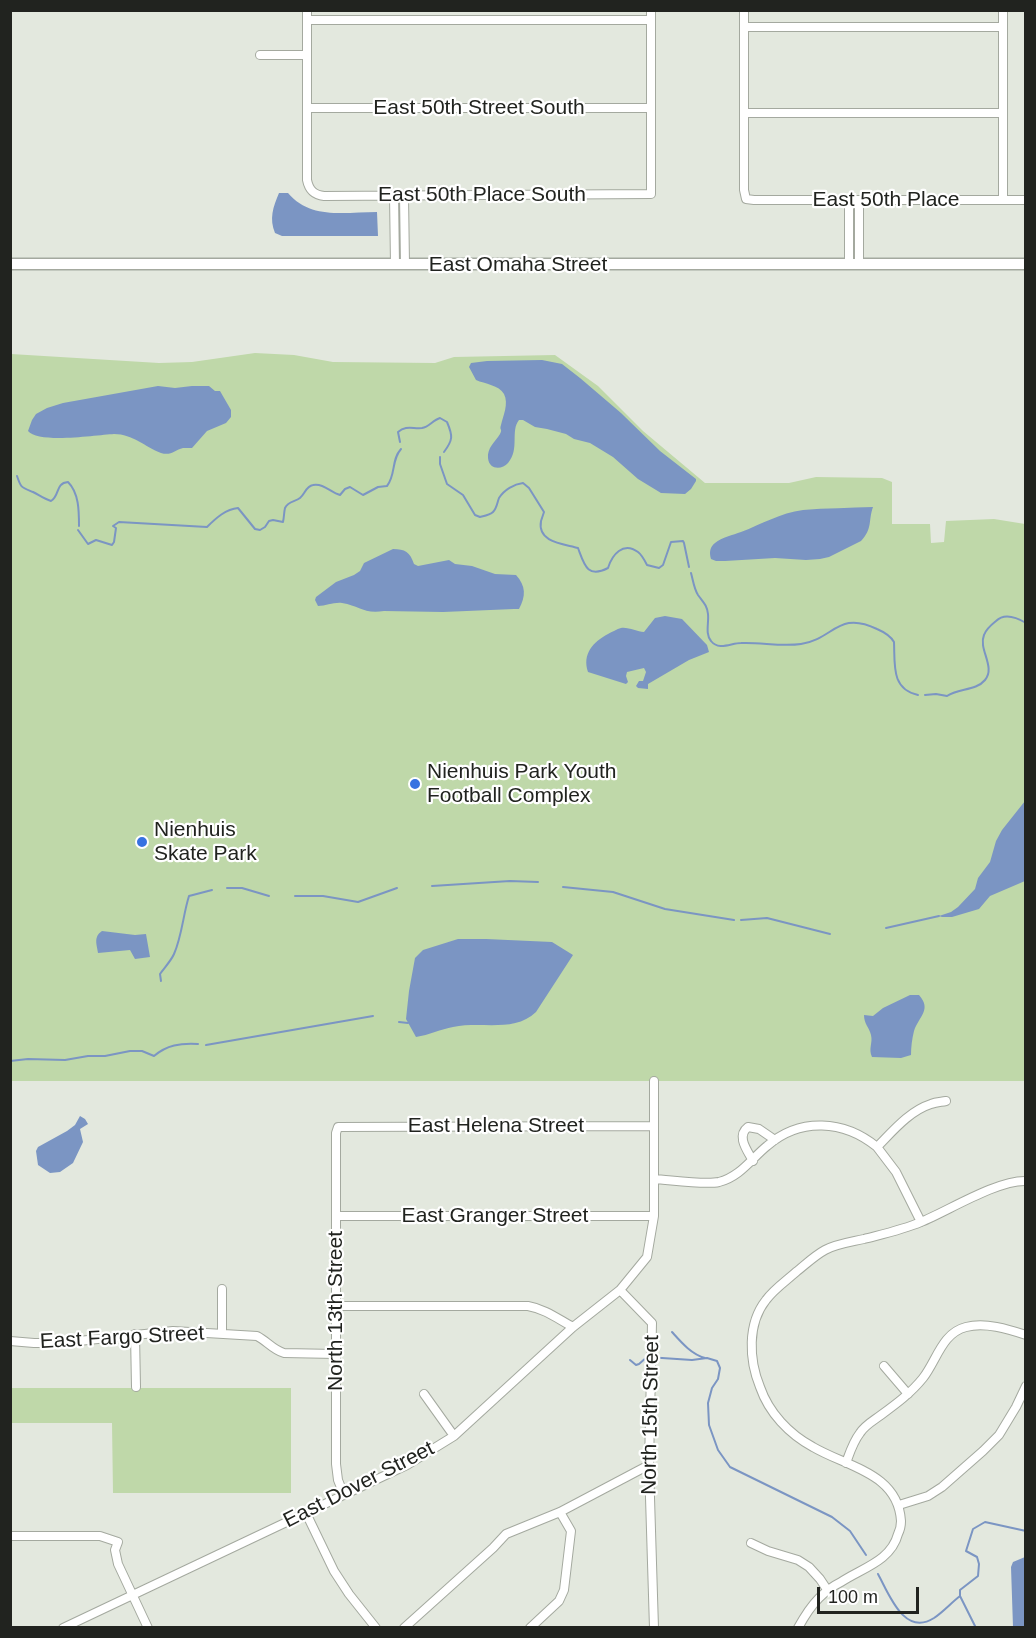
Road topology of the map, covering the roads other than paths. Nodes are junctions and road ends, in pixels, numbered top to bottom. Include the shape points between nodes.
1 (307, 10) edge
2 (651, 10) edge
3 (744, 10) edge
4 (1003, 10) edge
5 (307, 20) junction
6 (651, 20) junction
7 (744, 27) junction
8 (1003, 27) junction
9 (260, 55) dead end
10 (307, 55) junction
11 (307, 108) junction
12 (651, 108) junction
13 (744, 113) junction
14 (1003, 113) junction
15 (394, 195) junction
16 (404, 195) junction
17 (849, 200) junction
18 (859, 200) junction
19 (1003, 200) junction
20 (1026, 200) edge
21 (10, 264) edge
22 (1026, 264) edge
23 (400, 265) junction
24 (854, 265) junction
25 (654, 1081) dead end
26 (946, 1101) dead end
27 (338, 1126) joint
28 (654, 1126) junction
29 (775, 1140) junction
30 (877, 1147) junction
31 (753, 1161) junction
32 (654, 1179) junction
33 (1026, 1180) edge
34 (336, 1216) junction
35 (654, 1216) junction
36 (921, 1222) junction
37 (222, 1289) dead end
38 (620, 1290) junction
39 (336, 1306) junction
40 (573, 1328) junction
41 (222, 1333) junction
42 (135, 1334) junction
43 (1026, 1335) edge
44 (10, 1341) edge
45 (336, 1354) junction
46 (884, 1366) dead end
47 (1026, 1386) edge
48 (136, 1387) dead end
49 (424, 1394) dead end
50 (908, 1394) junction
51 (454, 1436) junction
52 (846, 1462) junction
53 (649, 1465) junction
54 (344, 1495) junction
55 (899, 1505) junction
56 (560, 1512) junction
57 (306, 1513) junction
58 (10, 1536) edge
59 (751, 1543) dead end
60 (828, 1591) junction
61 (132, 1594) junction
62 (63, 1628) edge
63 (148, 1628) edge
64 (376, 1628) edge
65 (404, 1628) edge
66 (530, 1628) edge
67 (654, 1628) edge
68 (798, 1628) edge

1 - 5 street
2 - 6 street
3 - 7 street
4 - 8 street
5 - 6 street
5 - 10 street
6 - 12 street
7 - 8 street
7 - 13 street
8 - 14 street
9 - 10 street
10 - 11 street
11 - 12 street, East 50th Street South
11 - 15 street, East 50th Place South via 309,188 324,196
12 - 16 street, East 50th Place South via 651,194
13 - 14 street
13 - 17 street, East 50th Place via 746,198
14 - 19 street
15 - 16 street, East 50th Place South
15 - 23 street
16 - 23 street
17 - 18 street, East 50th Place
17 - 24 street
18 - 19 street, East 50th Place
18 - 24 street
19 - 20 street, East 50th Place
21 - 23 street, East Omaha Street
22 - 24 street, East Omaha Street
23 - 24 street, East Omaha Street
25 - 28 street
26 - 30 street via 914,1113
27 - 28 street, East Helena Street
27 - 34 street, North 13th Street
28 - 32 street
29 - 30 street via 804,1126 825,1126 847,1129
29 - 31 street
29 - 31 street via 759,1130 745,1129 743,1140
30 - 36 street via 896,1172
31 - 32 street via 720,1182
32 - 35 street
33 - 36 street via 1004,1184
34 - 35 street, East Granger Street
34 - 39 street, North 13th Street
35 - 38 street via 647,1257
36 - 52 street via 826,1250 765,1300 757,1318 753,1356 759,1387 772,1412 789,1431 813,1448
37 - 41 street
38 - 40 street, East Dover Street
38 - 53 street, North 15th Street via 652,1323
39 - 40 street via 528,1306
39 - 45 street, North 13th Street
40 - 51 street, East Dover Street
41 - 42 street, East Fargo Street
41 - 45 street, East Fargo Street via 257,1336 284,1353
42 - 44 street, East Fargo Street via 60,1343
42 - 48 street
43 - 50 street via 997,1327 967,1327 952,1333
45 - 54 street, North 13th Street via 336,1471
46 - 50 street
47 - 55 street via 999,1435 984,1451 928,1496
49 - 51 street
50 - 52 street via 868,1424 852,1445
51 - 54 street, East Dover Street via 407,1466
52 - 55 street via 884,1483
53 - 56 street
53 - 67 street, North 15th Street
54 - 57 street, East Dover Street
55 - 60 street via 902,1524 896,1543 885,1556
56 - 65 street via 506,1534
56 - 66 street via 571,1531 564,1590 559,1601
57 - 61 street, East Dover Street
57 - 64 street via 334,1571
58 - 61 street via 100,1536 118,1542 118,1564
59 - 60 street via 798,1560 809,1567
60 - 68 street via 807,1611
61 - 62 street, East Dover Street
61 - 63 street

